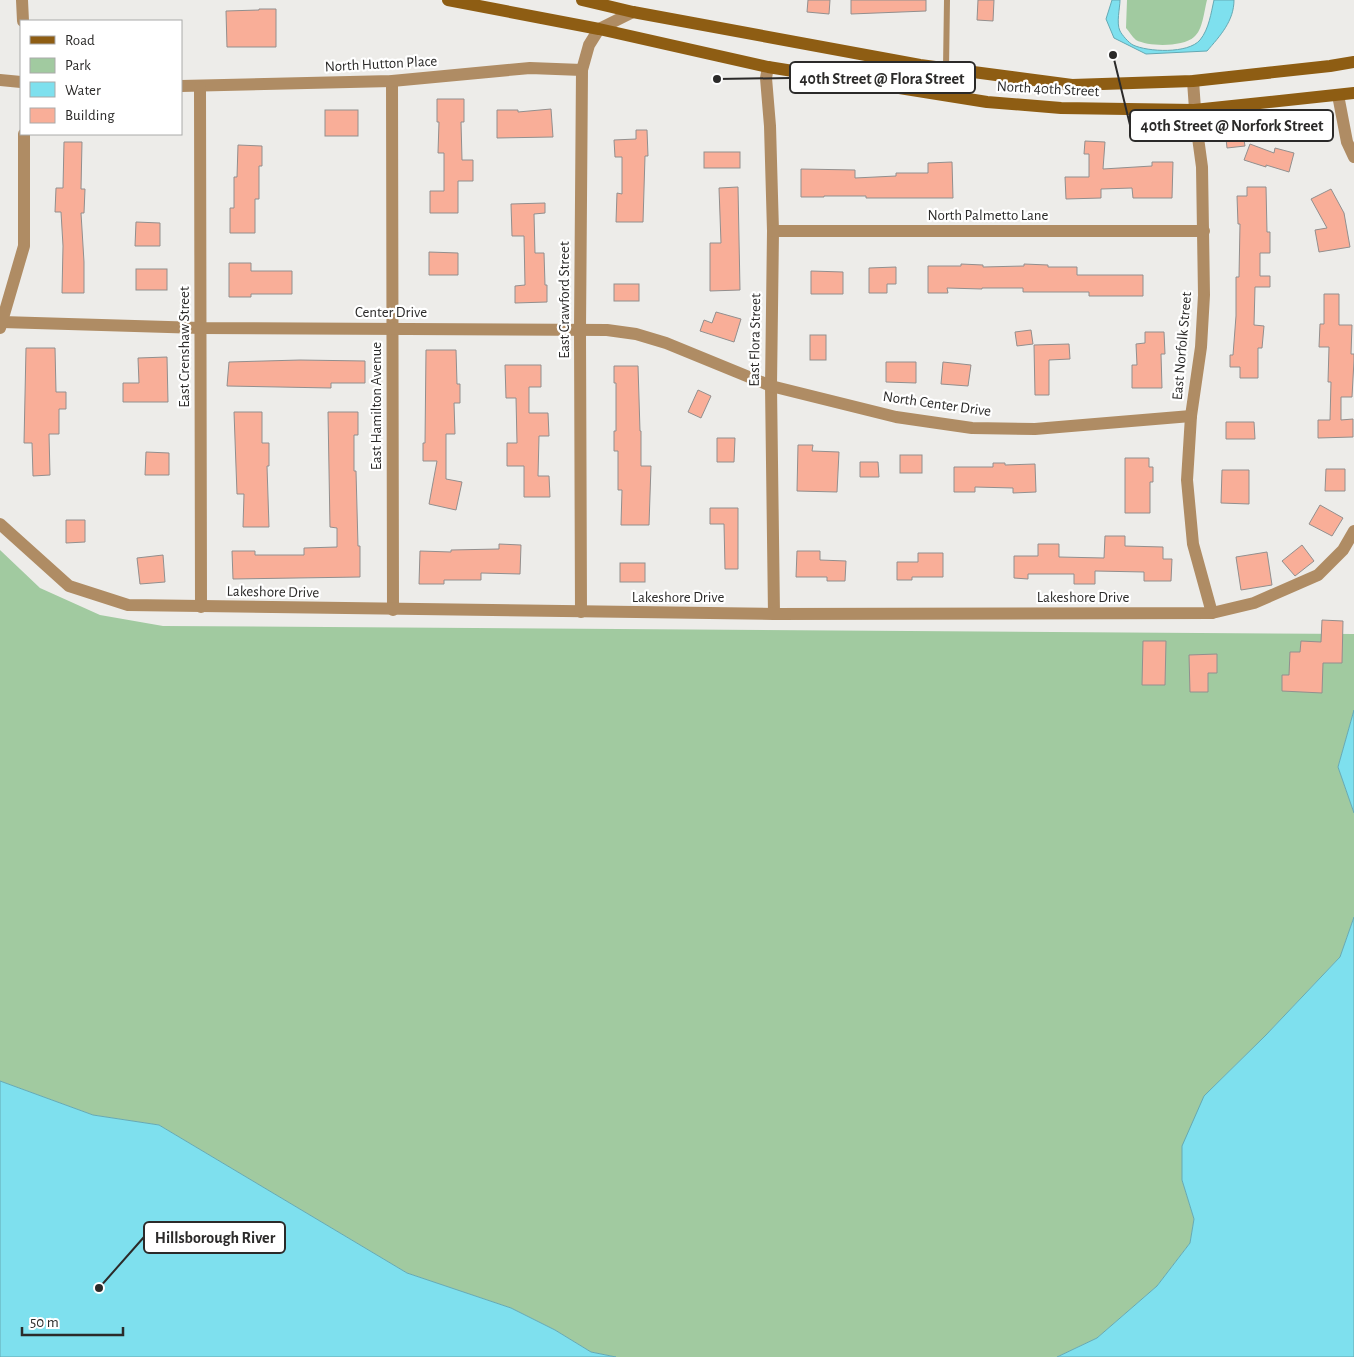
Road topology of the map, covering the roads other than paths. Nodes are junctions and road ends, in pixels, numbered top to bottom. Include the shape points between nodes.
1 (22, 0) edge
2 (448, 0) edge
3 (582, 0) edge
4 (947, 0) edge
5 (467, 2) edge
6 (633, 12) junction
7 (22, 20) edge
8 (599, 29) junction
9 (1354, 62) edge
10 (768, 67) junction
11 (946, 68) junction
12 (582, 70) junction
13 (0, 80) edge
14 (392, 81) junction
15 (1193, 81) junction
16 (20, 82) edge
17 (182, 86) edge
18 (200, 86) junction
19 (1354, 93) edge
20 (1338, 96) junction
21 (1194, 110) junction
22 (24, 135) edge
23 (1354, 157) edge
24 (1204, 231) junction
25 (774, 232) junction
26 (1, 325) edge
27 (201, 328) junction
28 (392, 329) junction
29 (580, 330) junction
30 (771, 386) junction
31 (1191, 416) junction
32 (0, 524) edge
33 (1354, 530) edge
34 (201, 607) junction
35 (393, 610) junction
36 (581, 612) junction
37 (1212, 613) junction
38 (774, 614) junction

1 - 7 street
2 - 5 main road, North 40th Street
3 - 6 main road, North 40th Street
4 - 11 lane
5 - 8 main road, North 40th Street
6 - 8 street
6 - 11 main road, North 40th Street
8 - 10 main road, North 40th Street
8 - 12 street, East Crawford Street via 589,45
9 - 15 main road, North 40th Street
10 - 21 main road, North 40th Street via 987,102 1061,108
10 - 25 street, East Flora Street
11 - 15 main road, North 40th Street via 1072,85
12 - 14 street, North Hutton Place via 530,68
12 - 29 street, East Crawford Street
13 - 16 street
14 - 18 street, North Hutton Place
14 - 28 street, East Hamilton Avenue
15 - 21 street, East Norfolk Street
17 - 18 street, North Hutton Place
18 - 27 street, East Crenshaw Street
19 - 20 main road, North 40th Street
20 - 21 main road, North 40th Street
20 - 23 street via 1347,142
21 - 24 street, East Norfolk Street via 1202,167
22 - 26 street via 24,246
24 - 25 street, North Palmetto Lane
24 - 31 street, East Norfolk Street via 1201,347
25 - 30 street, East Flora Street
26 - 27 street, Center Drive
27 - 28 street, Center Drive
27 - 34 street, East Crenshaw Street
28 - 29 street, Center Drive
28 - 35 street, East Hamilton Avenue
29 - 30 street, Center Drive via 636,334
29 - 36 street, East Crawford Street
30 - 31 street, North Center Drive via 896,417 972,428 1035,429
30 - 38 street, East Flora Street
31 - 37 street, East Norfolk Street via 1187,480 1194,544
32 - 34 street, Lakeshore Drive via 69,586 128,605
33 - 37 street, Lakeshore Drive via 1343,550 1318,575 1254,603
34 - 35 street, Lakeshore Drive
35 - 36 street, Lakeshore Drive
36 - 38 street, Lakeshore Drive
37 - 38 street, Lakeshore Drive

